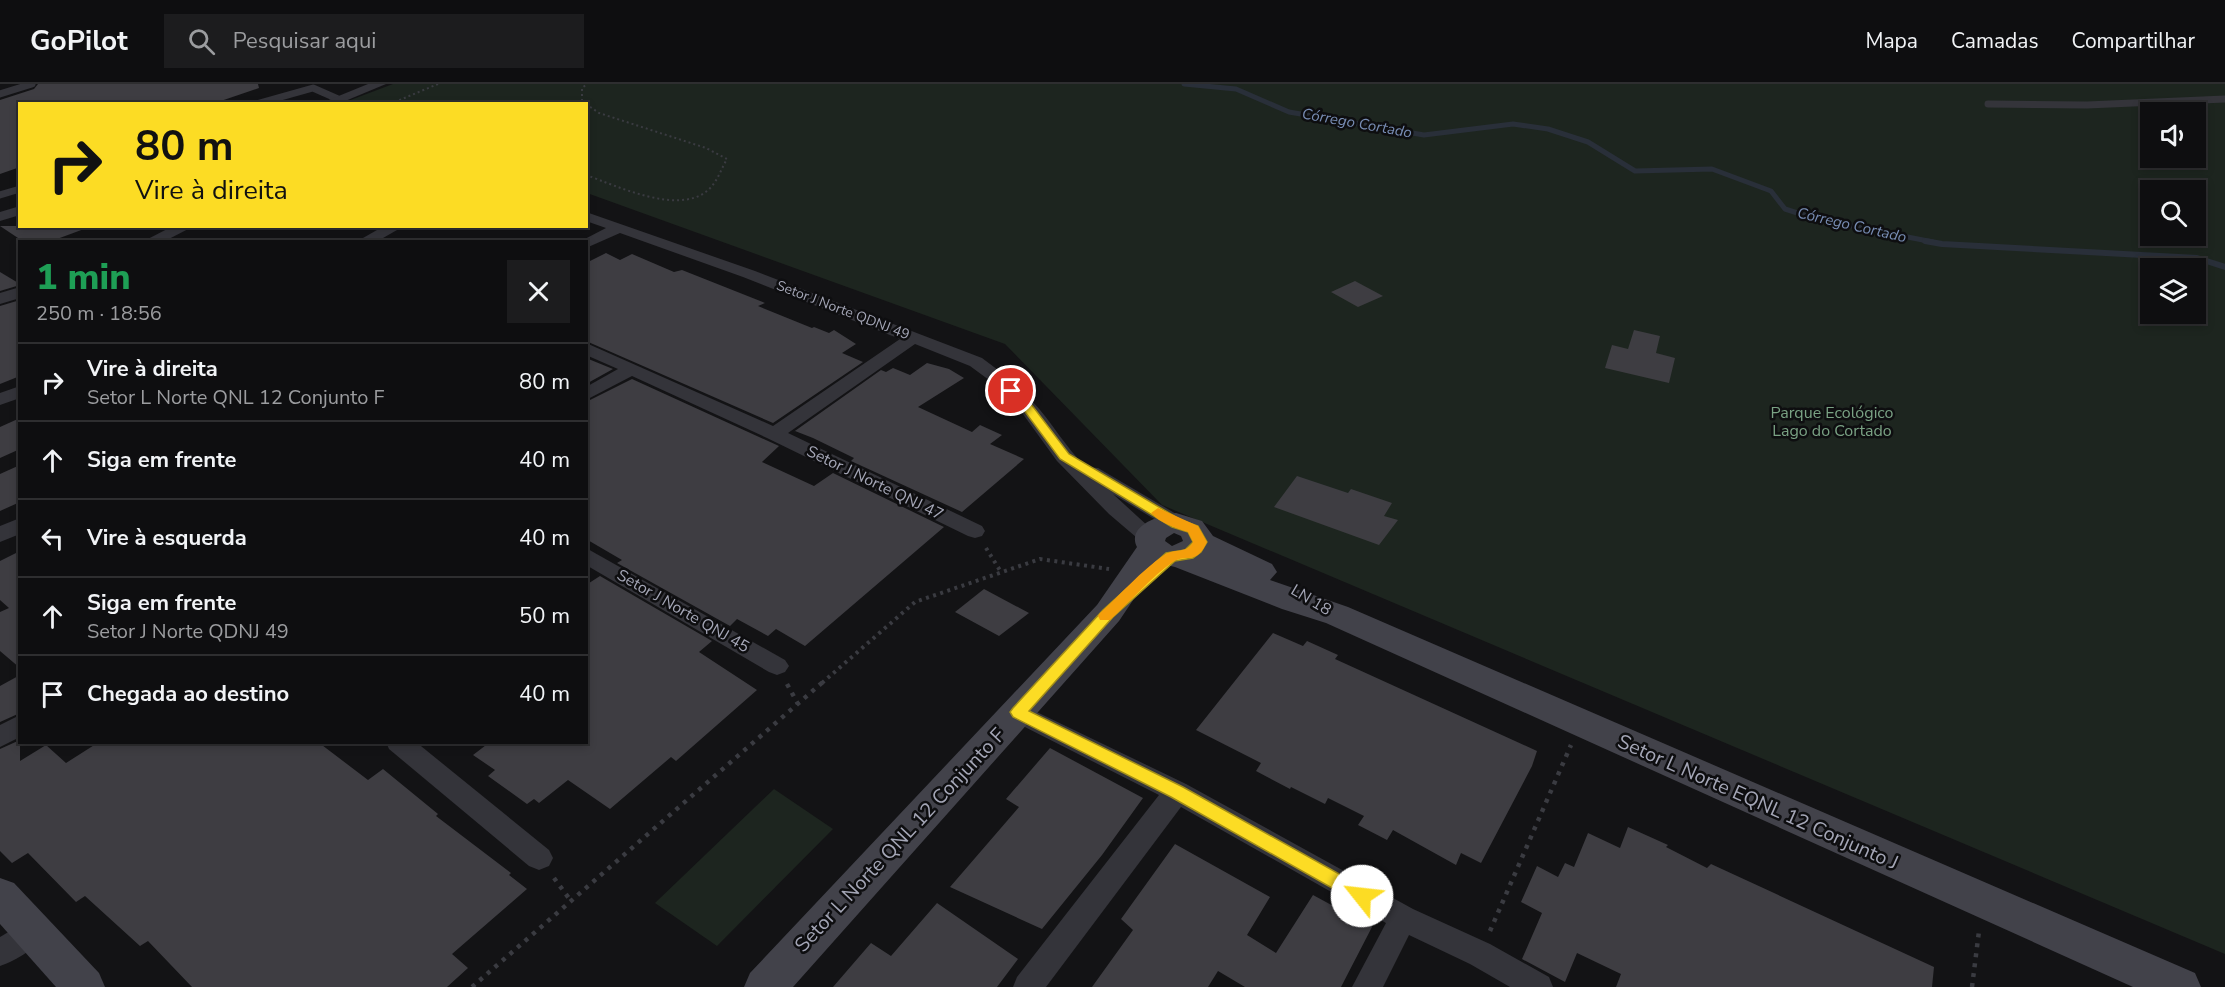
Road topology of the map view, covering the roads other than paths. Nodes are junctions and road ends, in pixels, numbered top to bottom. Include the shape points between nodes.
1 (32, 84) edge
2 (326, 84) edge
3 (380, 84) edge
4 (313, 88) junction
5 (0, 94) edge
6 (338, 99) junction
7 (2225, 99) edge
8 (263, 102) edge
9 (274, 102) edge
10 (330, 102) edge
11 (1988, 104) dead end
12 (18, 182) edge
13 (0, 188) edge
14 (18, 190) edge
15 (0, 195) edge
16 (18, 211) edge
17 (0, 217) edge
18 (588, 217) edge
19 (182, 228) edge
20 (393, 228) edge
21 (619, 228) junction
22 (154, 240) edge
23 (367, 240) edge
24 (588, 243) edge
25 (18, 293) edge
26 (0, 299) edge
27 (914, 337) junction
28 (588, 349) edge
29 (632, 369) junction
30 (588, 394) edge
31 (774, 434) junction
32 (1064, 456) junction
33 (18, 526) edge
34 (975, 531) road end
35 (0, 535) edge
36 (1171, 544) junction
37 (588, 558) edge
38 (1108, 613) junction
39 (1337, 615) joint
40 (777, 666) dead end
41 (1018, 712) junction
42 (18, 726) edge
43 (0, 737) edge
44 (400, 744) edge
45 (1177, 792) junction
46 (539, 858) dead end
47 (0, 896) edge
48 (1403, 918) junction
49 (16, 942) edge
50 (84, 987) edge
51 (765, 987) edge
52 (1028, 987) edge
53 (1367, 987) edge
54 (1538, 987) edge
55 (2180, 987) edge

1 - 5 lane
2 - 4 lane
3 - 6 street
4 - 6 lane
4 - 8 lane
4 - 9 lane
6 - 10 street
7 - 11 lane via 2087,105
12 - 13 lane
14 - 15 lane
16 - 17 street
18 - 21 street, Setor J Norte QDNJ 49
19 - 22 street
20 - 23 street
21 - 24 street
21 - 27 street, Setor J Norte QDNJ 49
25 - 26 street
27 - 31 street
27 - 32 street, Setor J Norte QDNJ 49 via 976,362 995,376 1027,406
28 - 29 street, Setor J Norte QNJ 47
29 - 30 street
29 - 31 street, Setor J Norte QNJ 47
31 - 34 street, Setor J Norte QNJ 47
32 - 36 street
32 - 36 street via 1116,509
33 - 35 street
36 - 38 street
36 - 38 street via 1136,572
36 - 39 street, LN 18 via 1293,601
37 - 40 street, Setor J Norte QNJ 45
38 - 41 street, Setor L Norte QNL 12 Conjunto F
39 - 55 street, Setor L Norte EQNL 12 Conjunto J
41 - 45 street
41 - 51 street, Setor L Norte QNL 12 Conjunto F
42 - 43 street
44 - 46 street
45 - 48 street
45 - 52 street
47 - 49 street
48 - 53 street
48 - 54 street
49 - 50 street

